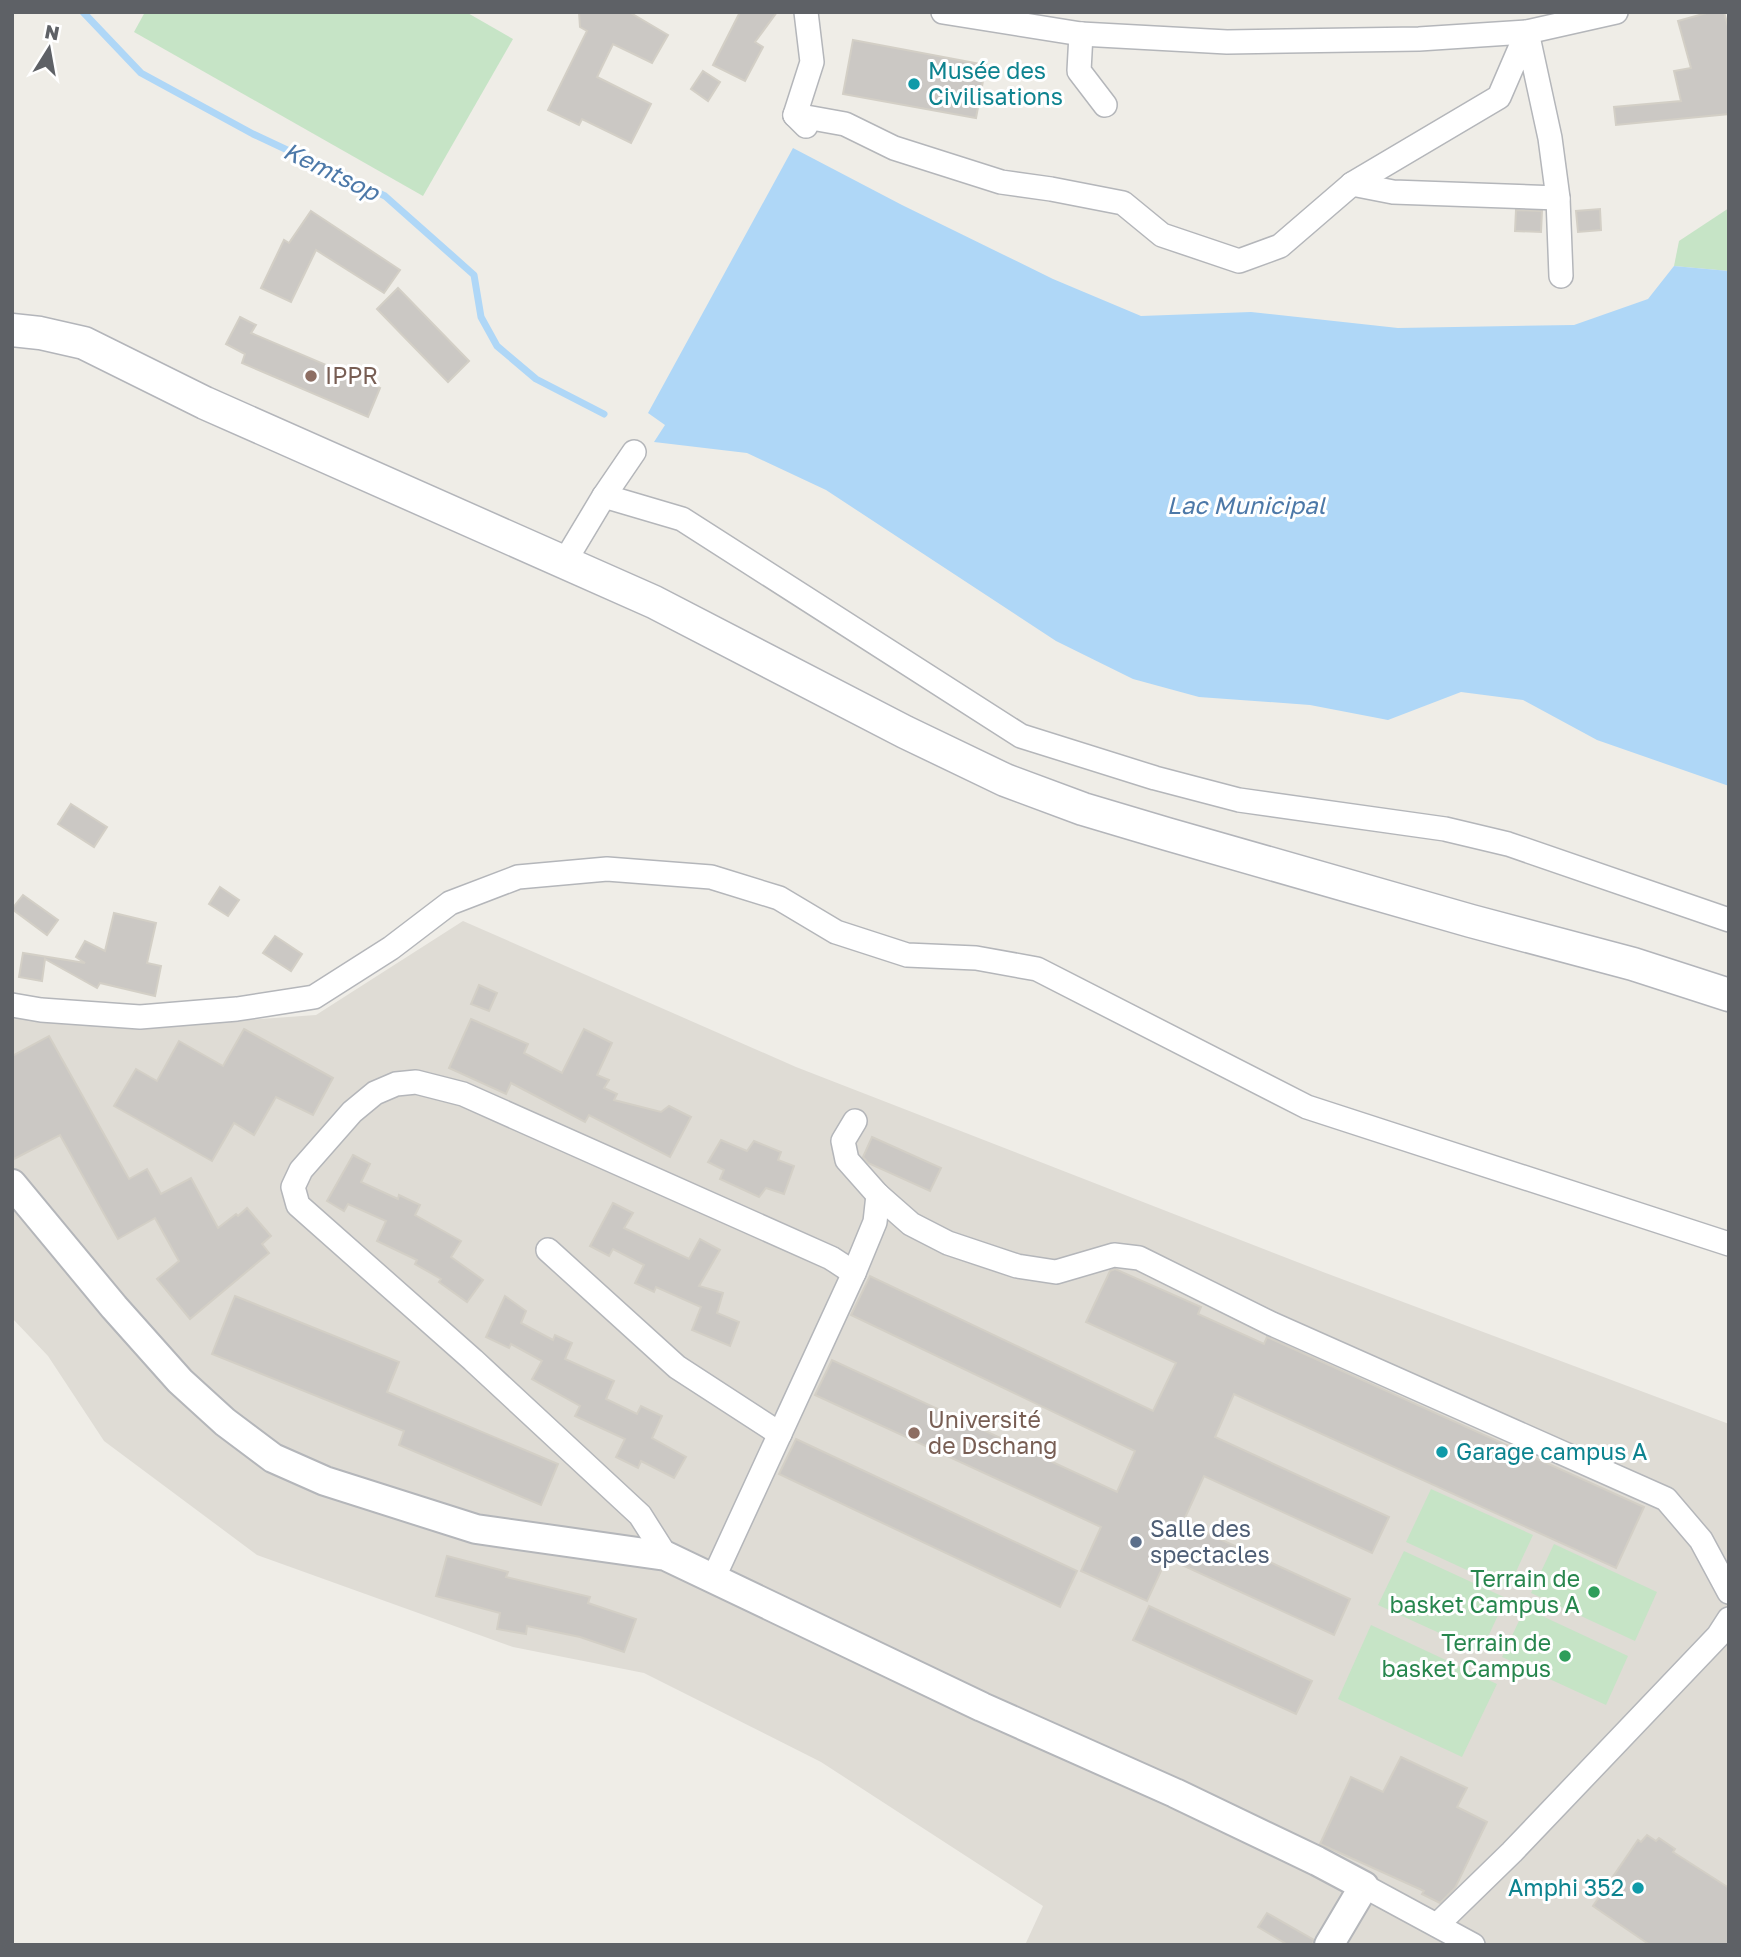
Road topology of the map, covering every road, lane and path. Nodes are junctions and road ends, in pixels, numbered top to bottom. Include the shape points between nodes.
1 (806, 12) edge
2 (943, 12) edge
3 (1616, 12) edge
4 (1527, 32) junction
5 (1081, 34) junction
6 (1105, 105) dead end
7 (1352, 184) junction
8 (1558, 198) junction
9 (1561, 276) dead end
10 (12, 330) edge
11 (634, 453) dead end
12 (604, 496) junction
13 (565, 561) junction
14 (1729, 920) edge
15 (1729, 995) edge
16 (12, 1005) edge
17 (855, 1121) dead end
18 (12, 1184) edge
19 (878, 1195) junction
20 (1729, 1244) edge
21 (548, 1250) dead end
22 (854, 1273) junction
23 (780, 1434) junction
24 (666, 1556) junction
25 (713, 1579) junction
26 (1729, 1592) edge
27 (1729, 1619) edge
28 (1364, 1886) junction
29 (1437, 1925) junction
30 (1329, 1945) edge
31 (1473, 1945) edge

1 - 7 street via 813,62 803,123 845,124 894,148 1001,182 1124,203 1162,235 1239,261 1280,246
2 - 5 street
3 - 4 street
4 - 5 street via 1227,42
4 - 7 street via 1499,97
4 - 8 street
5 - 6 street via 1079,71
7 - 8 street via 1393,192
8 - 9 street
10 - 13 main road via 83,343
11 - 12 street
12 - 13 street
12 - 14 street via 682,519 1021,736 1239,800 1445,829 1507,844
13 - 15 main road via 1018,785 1167,834
16 - 20 street via 140,1017 314,997 450,903 518,877 607,869 711,877 779,898 836,932 907,955 976,958 1037,969 1307,1107
17 - 19 street via 843,1140 847,1160
18 - 24 street via 180,1381 273,1458 325,1481 476,1530
19 - 22 street via 875,1222
19 - 26 street via 911,1224 948,1243 1017,1266 1056,1272 1114,1255 1139,1258 1272,1324 1665,1499 1701,1540
21 - 23 street via 677,1367
22 - 23 street
22 - 24 street via 831,1258 463,1094 416,1082 375,1093 301,1170 293,1187 298,1205 640,1515
23 - 25 street
24 - 25 street
25 - 28 street via 1175,1793
27 - 29 street via 1709,1646
28 - 29 street
28 - 30 street
29 - 31 street

